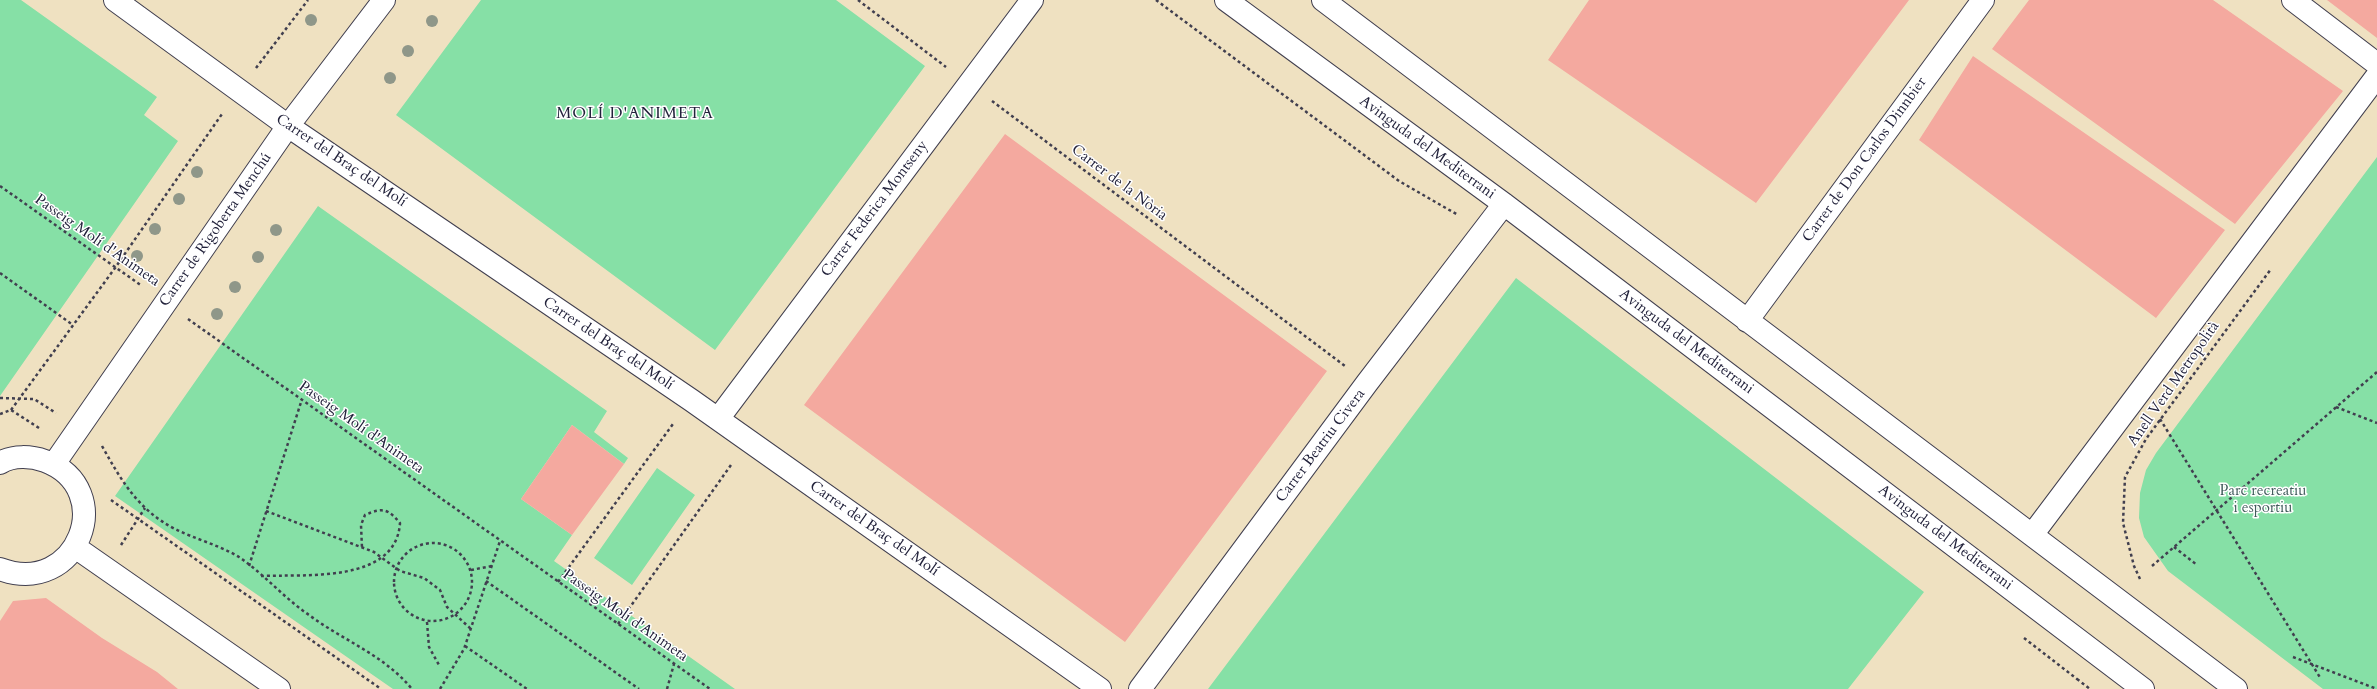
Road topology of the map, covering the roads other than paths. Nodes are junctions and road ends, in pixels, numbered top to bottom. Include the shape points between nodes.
1 (116, 0) edge
2 (384, 0) edge
3 (1032, 0) edge
4 (1226, 0) edge
5 (1323, 0) edge
6 (1983, 0) edge
7 (2293, 0) edge
8 (2377, 64) edge
9 (2377, 76) edge
10 (288, 126) junction
11 (1504, 204) junction
12 (1747, 321) junction
13 (718, 419) junction
14 (0, 462) edge
15 (54, 464) junction
16 (2032, 535) junction
17 (75, 547) junction
18 (0, 570) edge
19 (279, 689) edge
20 (1100, 689) edge
21 (1140, 689) edge
22 (2143, 689) edge
23 (2236, 689) edge

1 - 10 street, Carrer del Braç del Molí
2 - 10 street, Carrer de Rigoberta Menchú
3 - 13 street, Carrer Federica Montseny
4 - 11 street, Avinguda del Mediterrani
5 - 12 street
6 - 12 street, Carrer de Don Carlos Dinnbier
7 - 8 street
9 - 16 street
10 - 13 street, Carrer del Braç del Molí
10 - 15 street, Carrer de Rigoberta Menchú
11 - 21 street, Carrer Beatriu Civera via 1367,383
11 - 22 street, Avinguda del Mediterrani
12 - 16 street
13 - 20 street, Carrer del Braç del Molí
14 - 15 street via 22,457 38,458
15 - 17 street via 76,487 82,501 82,533
16 - 23 street
17 - 18 street via 63,561 48,571 30,575
17 - 19 street

